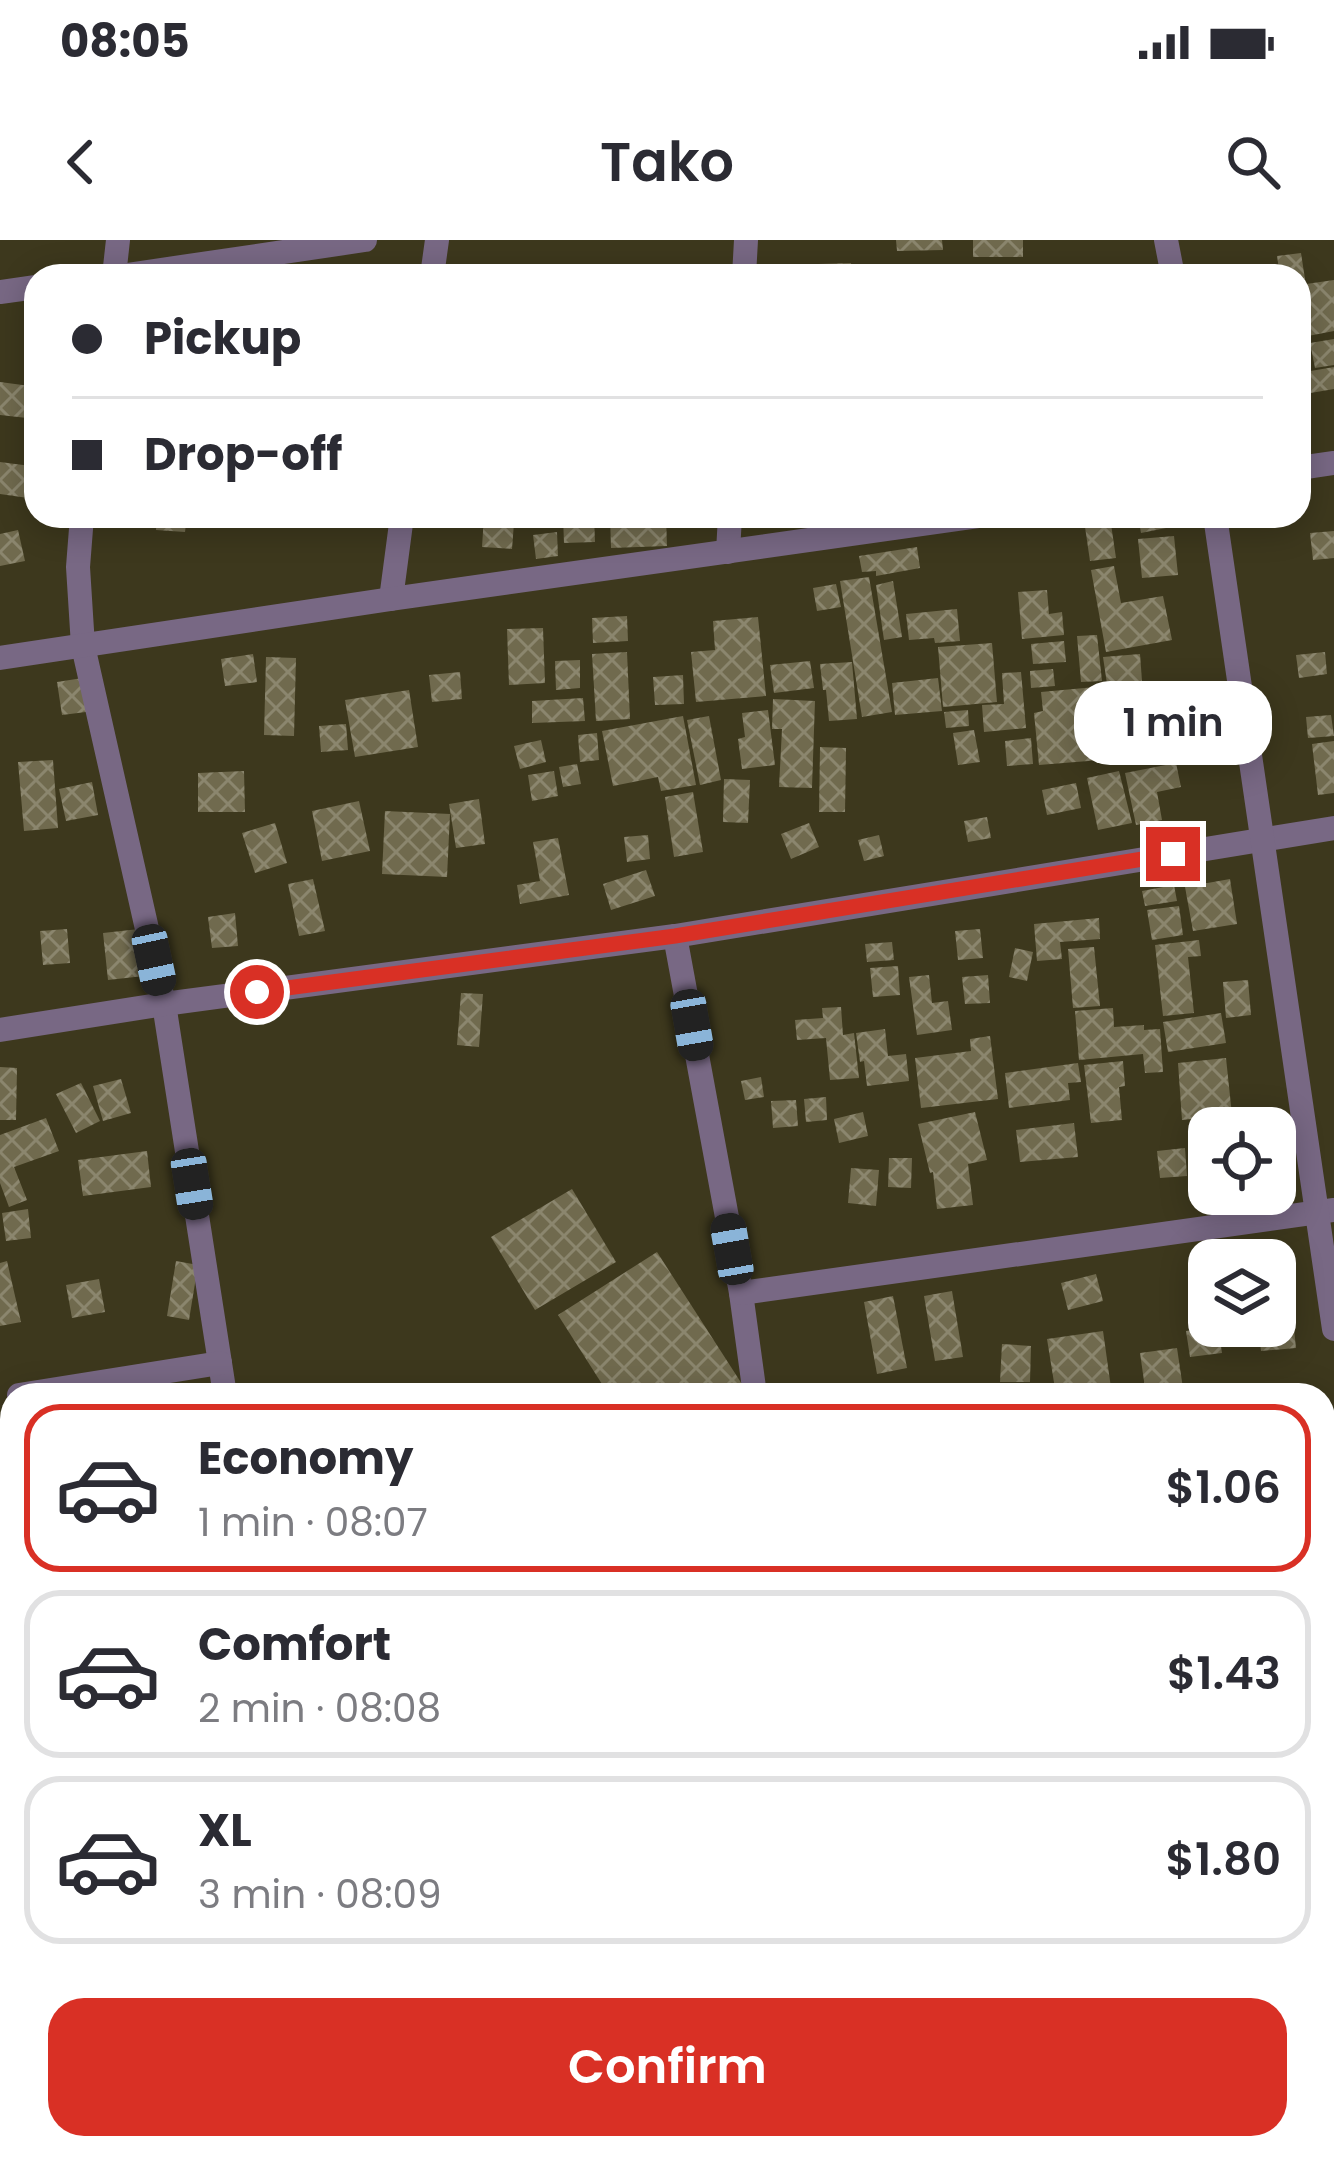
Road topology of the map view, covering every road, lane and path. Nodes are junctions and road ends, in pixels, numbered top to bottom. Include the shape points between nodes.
1 (365, 240) edge
2 (200, 264) edge
3 (81, 528) edge
4 (400, 528) edge
5 (729, 528) edge
6 (895, 528) edge
7 (1217, 528) edge
8 (728, 552) junction
9 (391, 599) junction
10 (83, 646) junction
11 (0, 658) edge
12 (1334, 827) edge
13 (1264, 838) junction
14 (675, 936) junction
15 (164, 1004) junction
16 (0, 1030) edge
17 (1325, 1211) edge
18 (740, 1293) junction
19 (1334, 1329) edge
20 (220, 1363) junction
21 (96, 1383) edge
22 (223, 1383) edge
23 (753, 1383) edge

1 - 2 street
3 - 10 street
4 - 9 street
5 - 8 street
6 - 8 street
7 - 13 street
8 - 9 street
9 - 10 street
10 - 11 street
10 - 15 street
12 - 13 street
13 - 14 street
13 - 17 street
14 - 15 street
14 - 18 street
15 - 16 street
15 - 20 street
17 - 18 street
17 - 19 street
18 - 23 street
20 - 21 street
20 - 22 street

